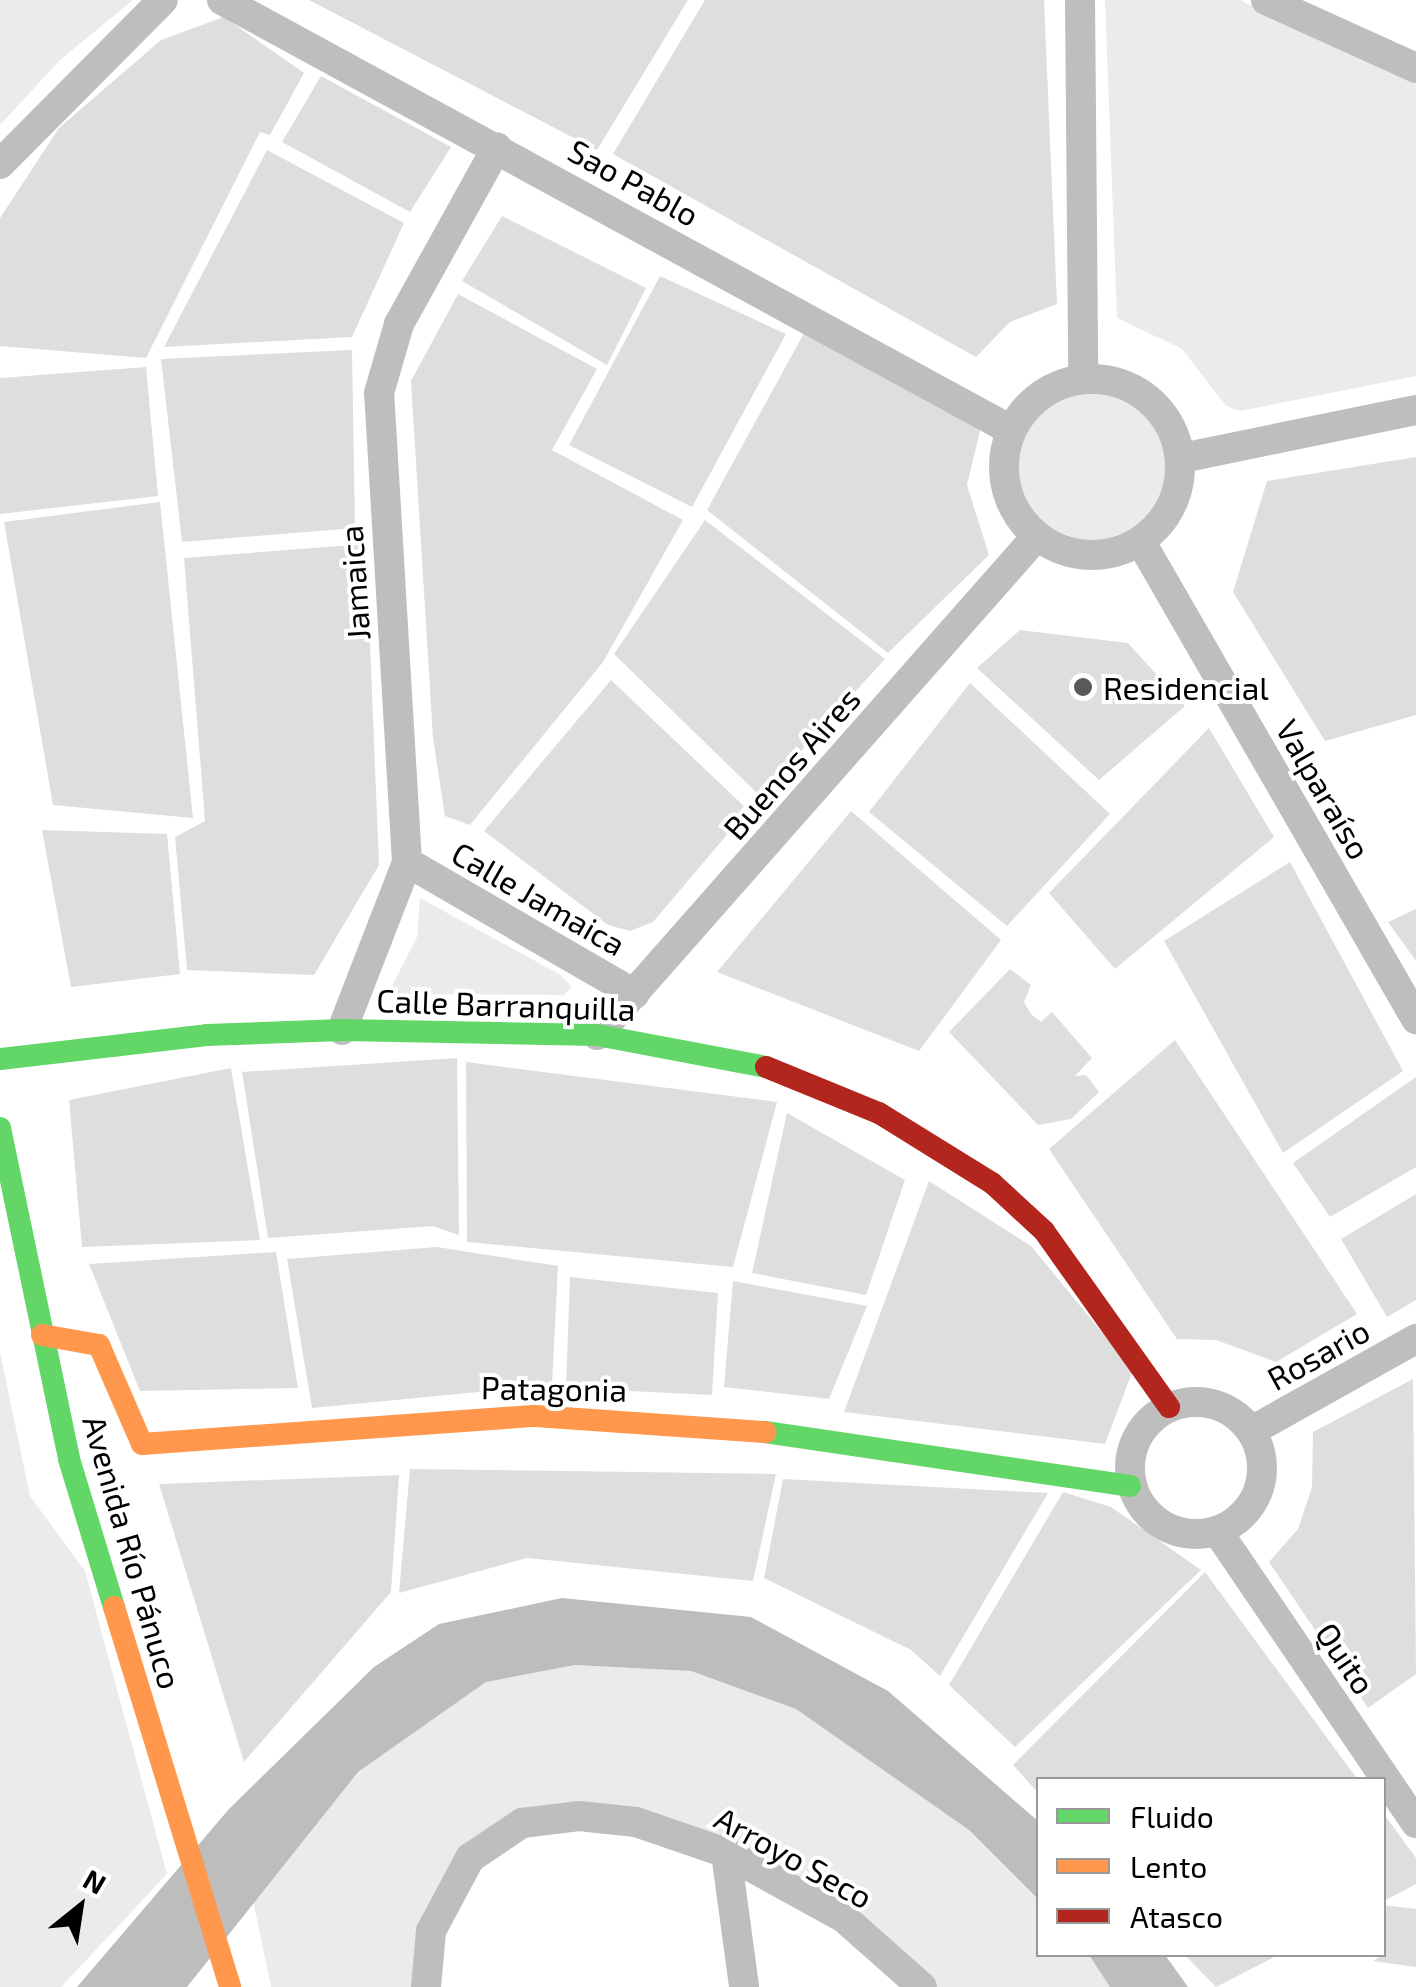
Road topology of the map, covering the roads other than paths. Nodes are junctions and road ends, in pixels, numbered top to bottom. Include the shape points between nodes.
1 (163, 0) edge
2 (222, 0) edge
3 (1080, 0) edge
4 (1266, 0) edge
5 (1416, 68) edge
6 (497, 147) junction
7 (0, 164) edge
8 (1083, 377) junction
9 (1416, 410) edge
10 (1011, 430) junction
11 (1182, 458) junction
12 (1037, 536) junction
13 (1141, 542) junction
14 (407, 862) junction
15 (635, 994) junction
16 (1416, 1019) edge
17 (342, 1030) junction
18 (597, 1034) junction
19 (0, 1060) edge
20 (0, 1128) edge
21 (42, 1335) junction
22 (1416, 1339) edge
23 (1169, 1407) junction
24 (1253, 1430) junction
25 (1130, 1486) junction
26 (1218, 1532) junction
27 (1385, 1777) edge
28 (1386, 1779) edge
29 (1416, 1823) edge
30 (726, 1853) junction
31 (229, 1985) edge
32 (426, 1987) edge
33 (744, 1987) edge
34 (922, 1987) edge

1 - 7 street
2 - 6 street, Sao Pablo
3 - 8 street
4 - 5 street
6 - 10 street, Sao Pablo
6 - 14 street, Jamaica via 399,324 379,393
8 - 10 street via 1053,386
8 - 11 street via 1146,400 1172,425
9 - 11 street
10 - 12 street via 1003,468 1012,506
11 - 13 street via 1165,520
12 - 13 street via 1070,553 1106,555
12 - 15 street, Buenos Aires
13 - 16 street, Valparaíso
14 - 15 street, Calle Jamaica
14 - 17 street, Jamaica
15 - 18 street, Buenos Aires
17 - 18 street, Calle Barranquilla
17 - 19 street, Calle Barranquilla via 207,1036
18 - 23 street, Calle Barranquilla via 778,1068 879,1113 992,1184 1044,1231
20 - 21 street, Avenida Río Pánuco
21 - 25 street, Patagonia via 100,1346 142,1444 536,1416 738,1428
21 - 31 street, Avenida Río Pánuco via 69,1459
22 - 24 street, Rosario
23 - 24 street via 1200,1402
23 - 25 street via 1144,1426 1129,1454
24 - 26 street via 1258,1490 1239,1520
25 - 26 street via 1149,1517 1181,1534
26 - 27 street, Quito
28 - 29 street, Quito
30 - 32 street, Arroyo Seco via 636,1822 522,1823 470,1858 431,1930
30 - 33 street
30 - 34 street, Arroyo Seco via 844,1918

